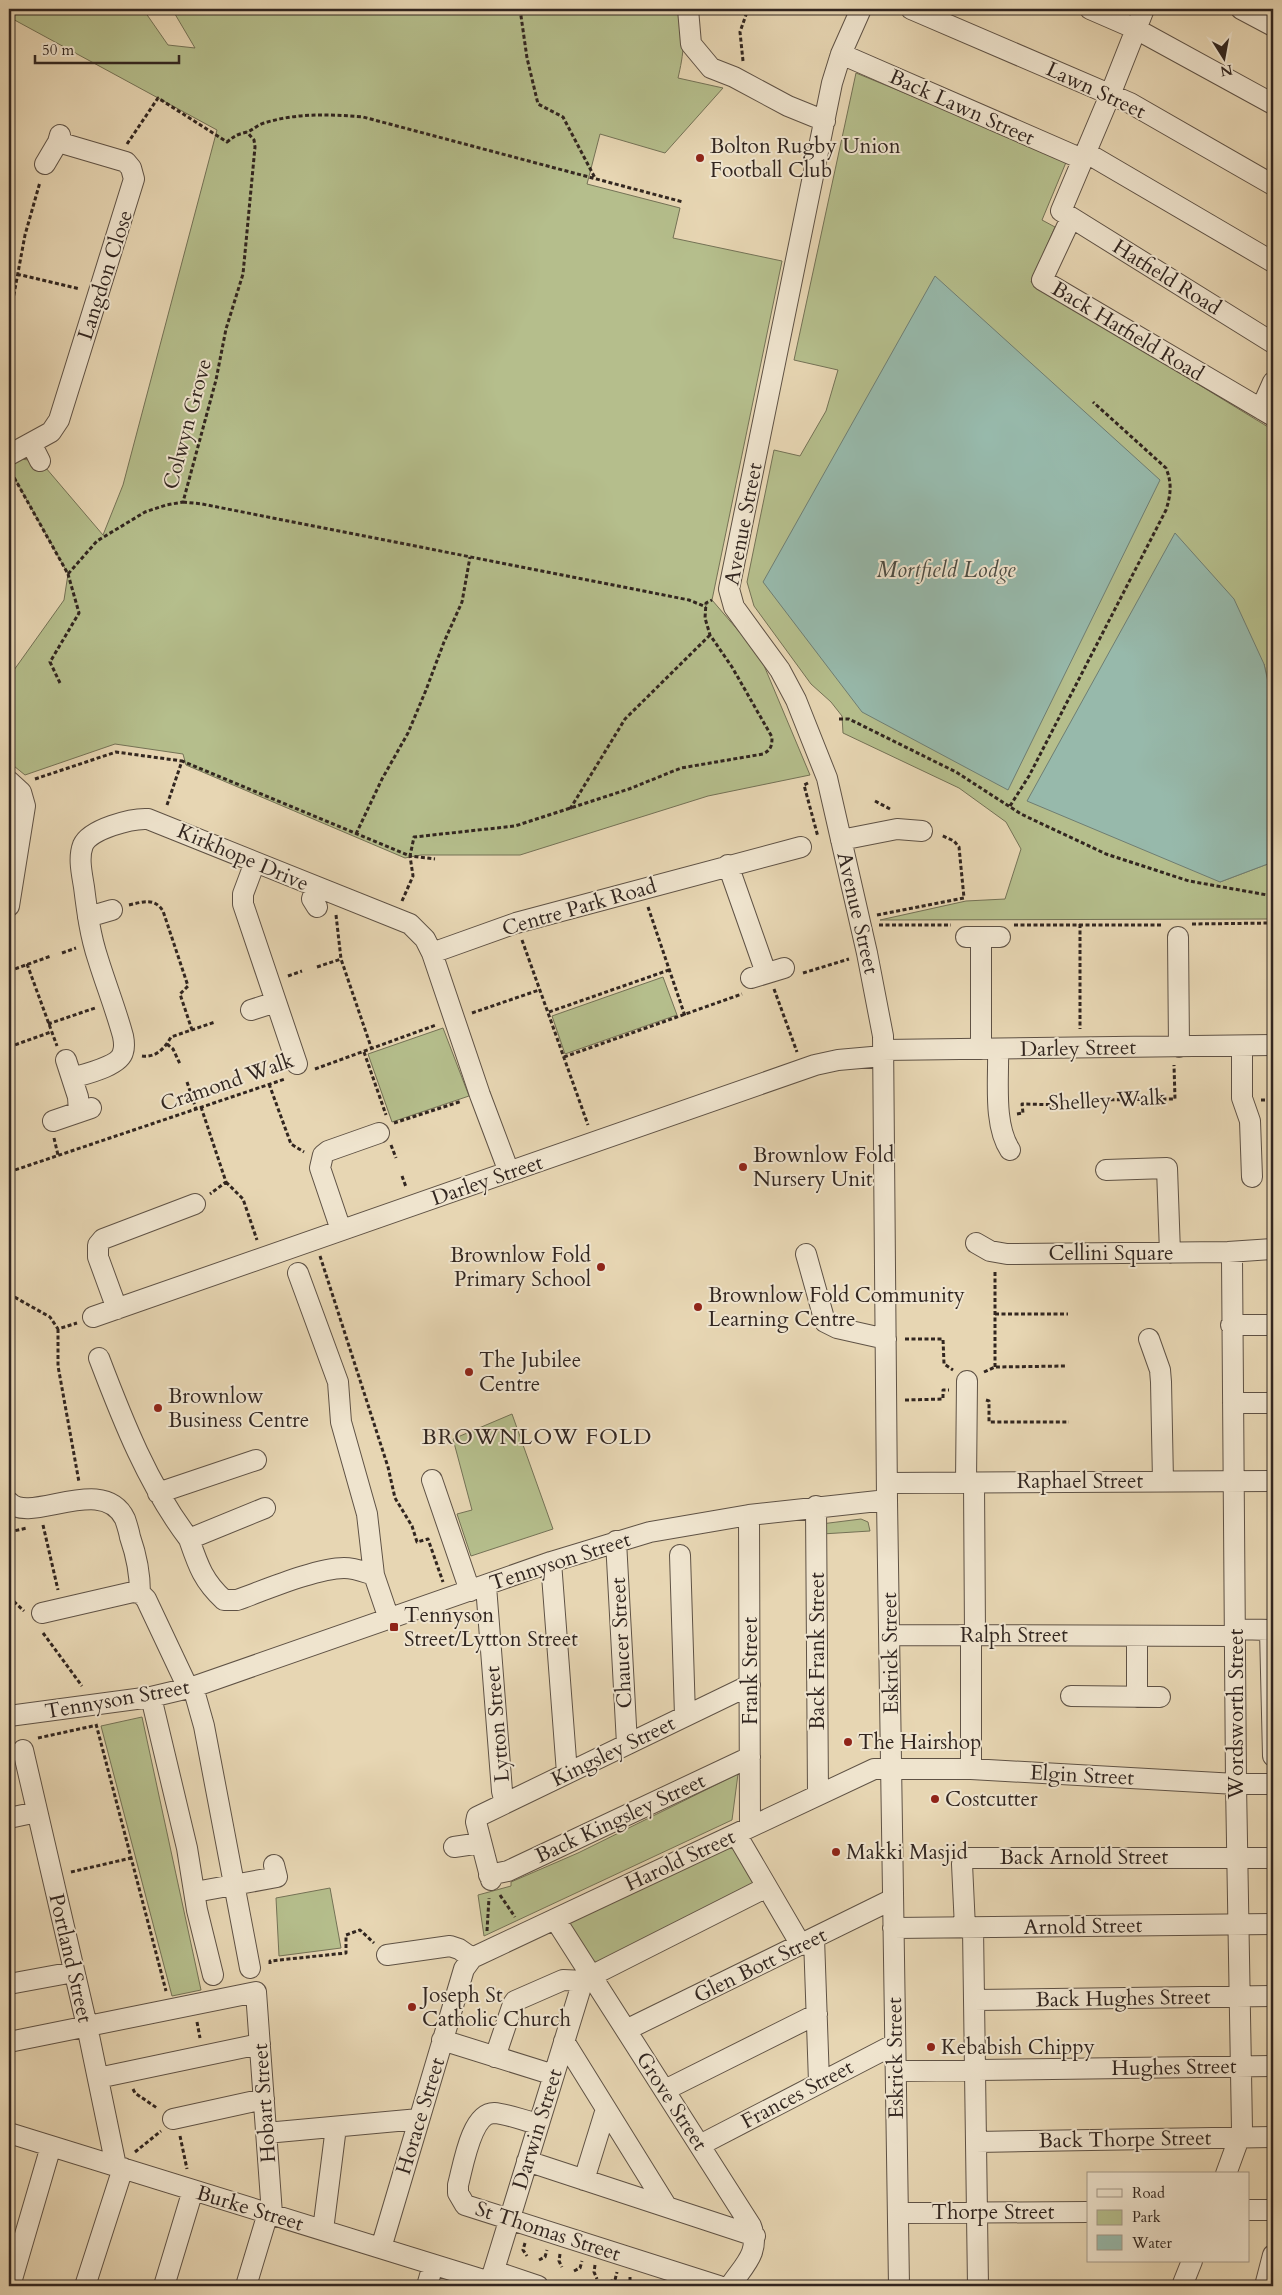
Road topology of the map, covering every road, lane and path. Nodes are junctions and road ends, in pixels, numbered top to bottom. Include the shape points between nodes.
1 (520, 9) edge
2 (688, 9) edge
3 (748, 9) edge
4 (860, 9) edge
5 (911, 9) edge
6 (1090, 9) edge
7 (1144, 9) edge
8 (1241, 9) edge
9 (1273, 26) edge
10 (1136, 29) junction
11 (841, 54) junction
12 (747, 84) junction
13 (1110, 94) junction
14 (1273, 104) edge
15 (825, 121) junction
16 (247, 132) junction
17 (1084, 156) junction
18 (118, 160) junction
19 (45, 164) joint
20 (595, 178) junction
21 (1273, 185) edge
22 (683, 202) dead end
23 (1066, 215) junction
24 (1273, 262) edge
25 (17, 274) junction
26 (99, 294) junction
27 (9, 321) edge
28 (1273, 343) edge
29 (1273, 382) edge
30 (1092, 402) dead end
31 (1267, 412) edge
32 (21, 456) edge
33 (183, 502) junction
34 (470, 557) junction
35 (68, 574) junction
36 (730, 599) junction
37 (706, 607) junction
38 (710, 635) junction
39 (60, 684) dead end
40 (839, 719) dead end
41 (182, 761) junction
42 (827, 778) junction
43 (15, 786) edge
44 (1010, 806) junction
45 (570, 808) junction
46 (159, 822) junction
47 (922, 831) joint
48 (356, 834) junction
49 (841, 840) junction
50 (810, 843) joint
51 (410, 856) junction
52 (436, 859) dead end
53 (255, 862) junction
54 (728, 865) junction
55 (316, 887) junction
56 (642, 889) junction
57 (1273, 896) edge
58 (9, 906) edge
59 (317, 908) dead end
60 (112, 910) joint
61 (336, 915) dead end
62 (88, 917) junction
63 (395, 918) junction
64 (516, 923) junction
65 (1273, 923) edge
66 (860, 924) junction
67 (1080, 924) junction
68 (982, 932) junction
69 (1179, 932) junction
70 (432, 953) junction
71 (867, 953) junction
72 (51, 956) dead end
73 (341, 959) junction
74 (27, 964) junction
75 (317, 966) dead end
76 (9, 970) edge
77 (669, 970) junction
78 (769, 977) junction
79 (539, 990) junction
80 (111, 998) junction
81 (276, 1002) junction
82 (251, 1010) dead end
83 (549, 1012) junction
84 (685, 1016) junction
85 (454, 1019) junction
86 (215, 1022) dead end
87 (48, 1024) junction
88 (192, 1030) junction
89 (51, 1032) junction
90 (167, 1044) junction
91 (1273, 1045) edge
92 (1242, 1046) junction
93 (9, 1047) edge
94 (371, 1047) junction
95 (1176, 1047) junction
96 (1080, 1048) junction
97 (990, 1049) junction
98 (123, 1052) junction
99 (364, 1052) junction
100 (883, 1053) junction
101 (564, 1057) junction
102 (180, 1064) dead end
103 (803, 1069) junction
104 (299, 1070) junction
105 (186, 1082) dead end
106 (268, 1084) junction
107 (77, 1091) junction
108 (480, 1095) junction
109 (202, 1107) junction
110 (196, 1109) junction
111 (999, 1119) junction
112 (53, 1121) dead end
113 (384, 1129) junction
114 (594, 1143) junction
115 (1010, 1150) dead end
116 (320, 1162) junction
117 (1106, 1170) dead end
118 (9, 1172) edge
119 (509, 1172) junction
120 (1252, 1177) dead end
121 (226, 1182) junction
122 (196, 1204) joint
123 (342, 1230) junction
124 (315, 1240) junction
125 (976, 1243) dead end
126 (1273, 1248) edge
127 (995, 1252) junction
128 (1228, 1252) junction
129 (1170, 1253) junction
130 (806, 1254) dead end
131 (263, 1258) junction
132 (298, 1273) dead end
133 (9, 1294) edge
134 (117, 1308) junction
135 (995, 1314) junction
136 (1068, 1314) dead end
137 (93, 1317) joint
138 (1232, 1325) junction
139 (1273, 1325) edge
140 (58, 1329) junction
141 (886, 1339) junction
142 (1149, 1339) dead end
143 (99, 1358) dead end
144 (1067, 1366) dead end
145 (995, 1367) junction
146 (967, 1386) junction
147 (886, 1400) junction
148 (1273, 1402) edge
149 (1233, 1403) junction
150 (1069, 1422) dead end
151 (256, 1460) dead end
152 (432, 1480) dead end
153 (1234, 1480) junction
154 (1273, 1480) edge
155 (1163, 1481) junction
156 (970, 1482) junction
157 (887, 1492) junction
158 (158, 1493) junction
159 (82, 1499) junction
160 (9, 1502) edge
161 (816, 1506) junction
162 (264, 1508) dead end
163 (749, 1515) junction
164 (43, 1525) dead end
165 (189, 1539) junction
166 (616, 1541) junction
167 (680, 1555) dead end
168 (551, 1562) junction
169 (374, 1575) junction
170 (478, 1589) junction
171 (140, 1593) junction
172 (9, 1597) edge
173 (449, 1599) junction
174 (62, 1608) junction
175 (37, 1618) junction
176 (389, 1619) junction
177 (1235, 1633) junction
178 (890, 1635) junction
179 (973, 1635) junction
180 (1138, 1636) junction
181 (750, 1685) junction
182 (190, 1688) junction
183 (1071, 1696) dead end
184 (151, 1697) junction
185 (1137, 1697) junction
186 (1160, 1697) dead end
187 (93, 1705) junction
188 (9, 1716) edge
189 (685, 1716) junction
190 (96, 1726) junction
191 (626, 1744) junction
192 (26, 1745) joint
193 (1273, 1756) edge
194 (750, 1757) junction
195 (891, 1768) junction
196 (971, 1769) junction
197 (566, 1773) junction
198 (1236, 1784) junction
199 (1273, 1784) edge
200 (818, 1795) junction
201 (505, 1803) junction
202 (37, 1812) junction
203 (9, 1818) edge
204 (743, 1830) junction
205 (481, 1842) junction
206 (454, 1847) dead end
207 (1237, 1857) junction
208 (131, 1858) junction
209 (1273, 1858) edge
210 (274, 1865) dead end
211 (52, 1876) junction
212 (490, 1877) junction
213 (233, 1885) junction
214 (767, 1887) junction
215 (195, 1892) junction
216 (893, 1899) junction
217 (555, 1919) junction
218 (1239, 1923) junction
219 (1273, 1924) edge
220 (893, 1928) junction
221 (969, 1928) junction
222 (525, 1933) junction
223 (808, 1941) junction
224 (388, 1955) joint
225 (478, 1955) junction
226 (250, 1968) dead end
227 (270, 1970) dead end
228 (74, 1972) junction
229 (213, 1975) dead end
230 (588, 1978) junction
231 (9, 1984) edge
232 (1273, 1996) edge
233 (1240, 1997) junction
234 (974, 2000) junction
235 (193, 2004) junction
236 (170, 2009) junction
237 (817, 2014) junction
238 (87, 2026) junction
239 (626, 2030) junction
240 (442, 2040) junction
241 (564, 2041) junction
242 (9, 2042) edge
243 (260, 2044) junction
244 (895, 2044) junction
245 (204, 2056) junction
246 (495, 2057) junction
247 (1241, 2066) junction
248 (1273, 2066) edge
249 (975, 2069) junction
250 (896, 2071) junction
251 (122, 2073) junction
252 (554, 2075) junction
253 (98, 2078) junction
254 (819, 2082) junction
255 (665, 2090) junction
256 (264, 2099) junction
257 (606, 2109) junction
258 (175, 2119) junction
259 (419, 2119) junction
260 (539, 2124) junction
261 (336, 2127) junction
262 (9, 2133) edge
263 (266, 2133) junction
264 (1273, 2136) edge
265 (1241, 2137) junction
266 (976, 2142) junction
267 (700, 2145) junction
268 (51, 2146) junction
269 (527, 2161) junction
270 (120, 2167) junction
271 (1227, 2172) edge
272 (584, 2180) junction
273 (191, 2189) junction
274 (667, 2207) junction
275 (1250, 2210) edge
276 (1273, 2210) edge
277 (976, 2212) junction
278 (1087, 2212) edge
279 (898, 2213) junction
280 (270, 2214) junction
281 (510, 2219) junction
282 (324, 2230) junction
283 (754, 2236) junction
284 (529, 2243) dead end
285 (380, 2248) junction
286 (545, 2248) dead end
287 (564, 2254) dead end
288 (1273, 2255) edge
289 (527, 2256) dead end
290 (580, 2259) dead end
291 (539, 2260) dead end
292 (1192, 2262) edge
293 (434, 2265) junction
294 (599, 2266) dead end
295 (562, 2267) dead end
296 (574, 2271) dead end
297 (615, 2271) dead end
298 (597, 2279) dead end
299 (491, 2280) edge
300 (609, 2282) dead end
301 (10, 2286) edge
302 (86, 2286) edge
303 (164, 2286) edge
304 (246, 2286) edge
305 (427, 2286) edge
306 (538, 2286) edge
307 (720, 2286) edge
308 (730, 2286) edge
309 (899, 2286) edge
310 (978, 2286) edge
311 (1182, 2286) edge
312 (1264, 2286) edge

1 - 20 path via 538,104 563,117
2 - 12 street via 689,36 696,52 711,68
3 - 12 path via 739,40
4 - 11 street, Avenue Street
5 - 13 street, Lawn Street
6 - 10 street
7 - 10 street
8 - 9 street
10 - 13 street
10 - 14 street
11 - 15 street, Avenue Street
11 - 17 street, Back Lawn Street
12 - 15 street
13 - 17 street
13 - 21 street, Lawn Street
15 - 36 street, Avenue Street via 730,578
16 - 18 path via 240,132 227,142 158,98
16 - 20 path via 261,124 290,116 327,114 363,117
16 - 33 path, Colwyn Grove via 255,147 243,274
17 - 23 street
17 - 24 street, Back Lawn Street
18 - 19 street via 59,139
18 - 26 street, Langdon Close via 126,162 134,179
19 - 25 path via 24,235
20 - 22 path
23 - 28 street, Hatfield Road
23 - 31 street, Back Hatfield Road via 1042,280
25 - 26 path
25 - 27 path
26 - 32 street, Langdon Close via 59,420 51,432
29 - 31 street
30 - 44 path via 1166,468 1171,494 1166,510
32 - 35 path
33 - 34 path
33 - 35 path, Colwyn Grove via 145,512 96,541
34 - 37 path via 689,600
34 - 48 path via 462,602 423,699
35 - 39 path via 79,613 50,662
36 - 37 path via 709,601
36 - 42 street, Avenue Street via 780,670 796,700
37 - 38 path via 705,618
38 - 45 path via 625,719
38 - 45 path via 770,730 772,746 768,751 681,768
40 - 44 path via 849,719 931,759
41 - 43 path via 116,752
41 - 46 path
41 - 48 path
42 - 49 street, Avenue Street
42 - 50 path via 804,785
43 - 58 street via 25,806
44 - 57 path via 1106,854 1189,881
45 - 51 path via 515,826 414,837
46 - 53 street, Kirkhope Drive
46 - 62 street, Kirkhope Drive via 130,821 102,830 84,843 80,855
47 - 49 street via 897,829
47 - 66 path via 931,830 954,841 959,847 964,898
48 - 51 path
49 - 66 street, Avenue Street
50 - 54 street, Centre Park Road
51 - 52 path
51 - 63 path via 413,876
53 - 55 street, Kirkhope Drive
53 - 81 street via 243,900
54 - 56 street, Centre Park Road
54 - 78 street
55 - 59 street via 312,899
55 - 63 street, Kirkhope Drive
56 - 64 street, Centre Park Road
56 - 77 path
60 - 62 street
60 - 88 path via 152,901 163,911 188,986 180,994
61 - 73 path
62 - 80 street, Kirkhope Drive via 97,958
63 - 70 street, Kirkhope Drive via 418,931
64 - 70 street, Centre Park Road
64 - 79 path
65 - 69 path
66 - 68 path
66 - 71 street, Avenue Street
67 - 68 path
67 - 69 path
67 - 96 path
68 - 97 street
69 - 95 street
70 - 85 street, Kirkhope Drive
71 - 78 path
71 - 100 street, Avenue Street via 881,1018
72 - 74 path
73 - 75 path
73 - 94 path
74 - 76 path
74 - 87 path
77 - 83 path
77 - 84 path
78 - 84 path
78 - 103 path
79 - 83 path
79 - 85 path, Cramond Walk
80 - 87 path via 94,1009
80 - 98 street, Kirkhope Drive via 124,1036
81 - 82 street
81 - 104 street
83 - 101 path
84 - 101 path
85 - 94 path, Cramond Walk
85 - 108 street, Kirkhope Drive
86 - 88 path
87 - 89 path
88 - 90 path via 171,1037
89 - 93 path
89 - 107 path
90 - 98 path via 163,1050 146,1057
90 - 102 path via 174,1049
91 - 92 street, Darley Street
92 - 95 street, Darley Street
92 - 120 street via 1242,1098 1250,1121
94 - 99 path, Cramond Walk
95 - 96 street, Darley Street
95 - 111 path, Shelley Walk via 1175,1099 1022,1104 1022,1112
96 - 97 street, Darley Street
97 - 100 street, Darley Street
97 - 111 street
98 - 107 street via 117,1061
99 - 104 path, Cramond Walk
99 - 113 path
100 - 103 street, Darley Street
100 - 141 street, Eskrick Street
101 - 114 path
103 - 114 street, Darley Street
104 - 106 path, Cramond Walk
105 - 110 path
106 - 109 path, Cramond Walk
106 - 116 path via 290,1144
107 - 112 street
108 - 113 path
108 - 119 street, Kirkhope Drive
109 - 110 path, Cramond Walk
109 - 121 path
110 - 118 path, Cramond Walk
111 - 115 street via 1004,1142
113 - 116 street via 328,1150
114 - 119 street, Darley Street
116 - 123 street
117 - 129 street via 1168,1168
119 - 123 street, Darley Street
121 - 122 path
121 - 131 path via 243,1199
122 - 134 street via 103,1239 98,1245 98,1257
123 - 124 street, Darley Street
124 - 131 street, Darley Street
124 - 173 path via 395,1498 412,1526 417,1542 428,1539
125 - 127 street, Cellini Square
126 - 128 street, Cellini Square
127 - 129 street, Cellini Square
127 - 135 path
128 - 129 street, Cellini Square
128 - 138 street, Wordsworth Street via 1232,1259
130 - 141 street via 825,1322 837,1328
131 - 134 street, Darley Street
132 - 169 street via 338,1382 340,1422 367,1514
133 - 140 path via 50,1317
134 - 137 street, Darley Street
135 - 136 path
135 - 145 path
137 - 140 path
138 - 139 street
138 - 149 street, Wordsworth Street
140 - 159 path via 58,1366
141 - 146 path via 943,1339 944,1364
141 - 147 street, Eskrick Street
142 - 155 street via 1160,1370
143 - 158 street via 139,1456
144 - 145 path
145 - 146 path
146 - 147 path via 943,1390 943,1399
146 - 150 path via 989,1401 989,1422
146 - 156 street
147 - 157 street, Eskrick Street
148 - 149 street
149 - 153 street, Wordsworth Street
151 - 158 street
152 - 170 street, Lytton Street
153 - 154 street, Raphael Street
153 - 155 street, Raphael Street
153 - 177 street, Wordsworth Street
155 - 156 street, Raphael Street
156 - 157 street, Raphael Street
156 - 179 street
157 - 161 street, Tennyson Street
157 - 178 street, Eskrick Street
158 - 165 street
159 - 160 street via 26,1508 18,1508
159 - 171 street via 104,1502 116,1508 124,1518 139,1564
161 - 163 street, Tennyson Street
161 - 200 street, Back Frank Street
162 - 165 street
163 - 166 street, Tennyson Street via 678,1526
163 - 181 street, Frank Street
164 - 174 path
165 - 169 street via 203,1578 224,1600 237,1600 325,1570 356,1569
166 - 168 street, Tennyson Street
166 - 191 street, Chaucer Street
167 - 189 street
168 - 170 street, Tennyson Street
168 - 197 street
169 - 176 street
170 - 173 street, Tennyson Street
170 - 201 street, Lytton Street
171 - 174 street
171 - 182 street via 146,1599
172 - 175 path
173 - 176 street, Tennyson Street
174 - 175 street
175 - 187 path
176 - 182 street, Tennyson Street
177 - 180 street, Ralph Street
177 - 193 street, Ralph Street via 1270,1630
177 - 198 street, Wordsworth Street
178 - 179 street, Ralph Street
178 - 195 street, Eskrick Street
179 - 180 street, Ralph Street
179 - 196 street
180 - 185 street
181 - 189 street, Kingsley Street
181 - 194 street, Frank Street
182 - 184 street, Tennyson Street
182 - 213 street via 204,1726
183 - 185 street
184 - 187 street, Tennyson Street
184 - 215 street
185 - 186 street
187 - 188 street, Tennyson Street
187 - 190 path
189 - 191 street, Kingsley Street
190 - 192 path
190 - 208 path
191 - 197 street, Kingsley Street
192 - 202 street, Portland Street
194 - 204 street, Frank Street
194 - 212 street, Back Kingsley Street
195 - 196 street, Elgin Street
195 - 200 street, Harold Street via 874,1770
195 - 216 street, Eskrick Street
196 - 198 street, Elgin Street
197 - 201 street, Kingsley Street
198 - 199 street, Elgin Street
198 - 207 street, Wordsworth Street
200 - 204 street, Harold Street
201 - 205 street, Kingsley Street via 477,1816
202 - 203 street
202 - 211 street, Portland Street
204 - 214 street
204 - 217 street, Harold Street
205 - 206 street
205 - 212 street
207 - 209 street, Back Arnold Street
207 - 218 street, Wordsworth Street
207 - 221 street, Back Arnold Street via 968,1858 962,1864
208 - 211 path
208 - 236 path
210 - 213 street via 277,1877
211 - 228 street, Portland Street
212 - 222 path
212 - 225 path
213 - 215 street
213 - 226 street
214 - 223 street
214 - 230 street
215 - 229 street
216 - 220 street, Eskrick Street
216 - 223 street, Glen Bott Street
217 - 222 street, Harold Street
217 - 230 street, Grove Street
218 - 219 street, Arnold Street
218 - 221 street, Arnold Street
218 - 233 street, Wordsworth Street
220 - 221 street, Arnold Street
220 - 244 street, Eskrick Street
221 - 234 street, Back Arnold Street
222 - 225 street, Harold Street
223 - 237 street
223 - 239 street, Glen Bott Street
224 - 225 street via 450,1946
224 - 227 path via 360,1930 346,1935 346,1953 270,1961
225 - 240 street, Horace Street via 464,1969
228 - 231 street
228 - 238 street, Portland Street
230 - 239 street, Grove Street
230 - 241 street, Darwin Street via 581,1988
230 - 246 street via 563,1980 515,2001
232 - 233 street, Back Hughes Street
233 - 234 street, Back Hughes Street
233 - 247 street, Wordsworth Street
234 - 249 street, Back Arnold Street
235 - 236 street
235 - 243 street, Hobart Street via 256,1992
235 - 245 path
236 - 238 street
237 - 254 street
237 - 255 street
238 - 242 street
238 - 253 street, Portland Street
239 - 255 street, Grove Street
240 - 246 street
240 - 259 street, Horace Street
241 - 252 street, Darwin Street
241 - 257 street
243 - 245 street
243 - 256 street, Hobart Street
244 - 250 street, Eskrick Street
244 - 254 street, Frances Street
245 - 251 street
246 - 252 street
247 - 248 street, Hughes Street
247 - 249 street, Hughes Street
247 - 265 street, Wordsworth Street
249 - 250 street, Hughes Street
249 - 266 street, Back Arnold Street
250 - 279 street, Eskrick Street
251 - 253 street
251 - 258 path via 135,2093
252 - 260 street, Darwin Street
253 - 270 street, Portland Street
254 - 267 street, Frances Street
255 - 267 street, Grove Street
256 - 258 street via 204,2106
256 - 263 street, Hobart Street
257 - 272 street
257 - 274 street
258 - 270 path
258 - 273 path
259 - 261 street
259 - 285 street, Horace Street
260 - 269 street, Darwin Street
260 - 281 street, St Thomas Street via 494,2113 481,2118 474,2129 458,2185 460,2199 471,2208
261 - 263 street
261 - 282 street
262 - 268 street, Burke Street
263 - 280 street, Hobart Street
264 - 265 street, Back Thorpe Street
265 - 266 street, Back Thorpe Street
265 - 271 street, Wordsworth Street
266 - 277 street, Back Arnold Street
267 - 283 street, Grove Street
268 - 270 street, Burke Street
268 - 301 street
269 - 272 street
269 - 281 street, Darwin Street
270 - 273 street, Burke Street
270 - 302 street
272 - 274 street
273 - 280 street, Burke Street
273 - 303 street
274 - 283 street
275 - 276 street
277 - 278 street, Thorpe Street
277 - 279 street, Thorpe Street
277 - 310 street, Back Arnold Street
279 - 309 street, Eskrick Street
280 - 282 street, Burke Street
280 - 304 street, Hobart Street
281 - 299 street, Darwin Street
281 - 307 street, St Thomas Street
282 - 285 street, Burke Street
283 - 308 street via 754,2250
284 - 289 path via 526,2242 524,2250
285 - 293 street, Burke Street
286 - 291 path via 544,2257
287 - 295 path via 561,2253 559,2261
288 - 312 street
290 - 296 path via 580,2268
292 - 311 street
293 - 299 street, Burke Street
293 - 305 street
294 - 298 path via 596,2264 594,2272
297 - 300 path via 618,2272 615,2280
299 - 306 street, Burke Street

